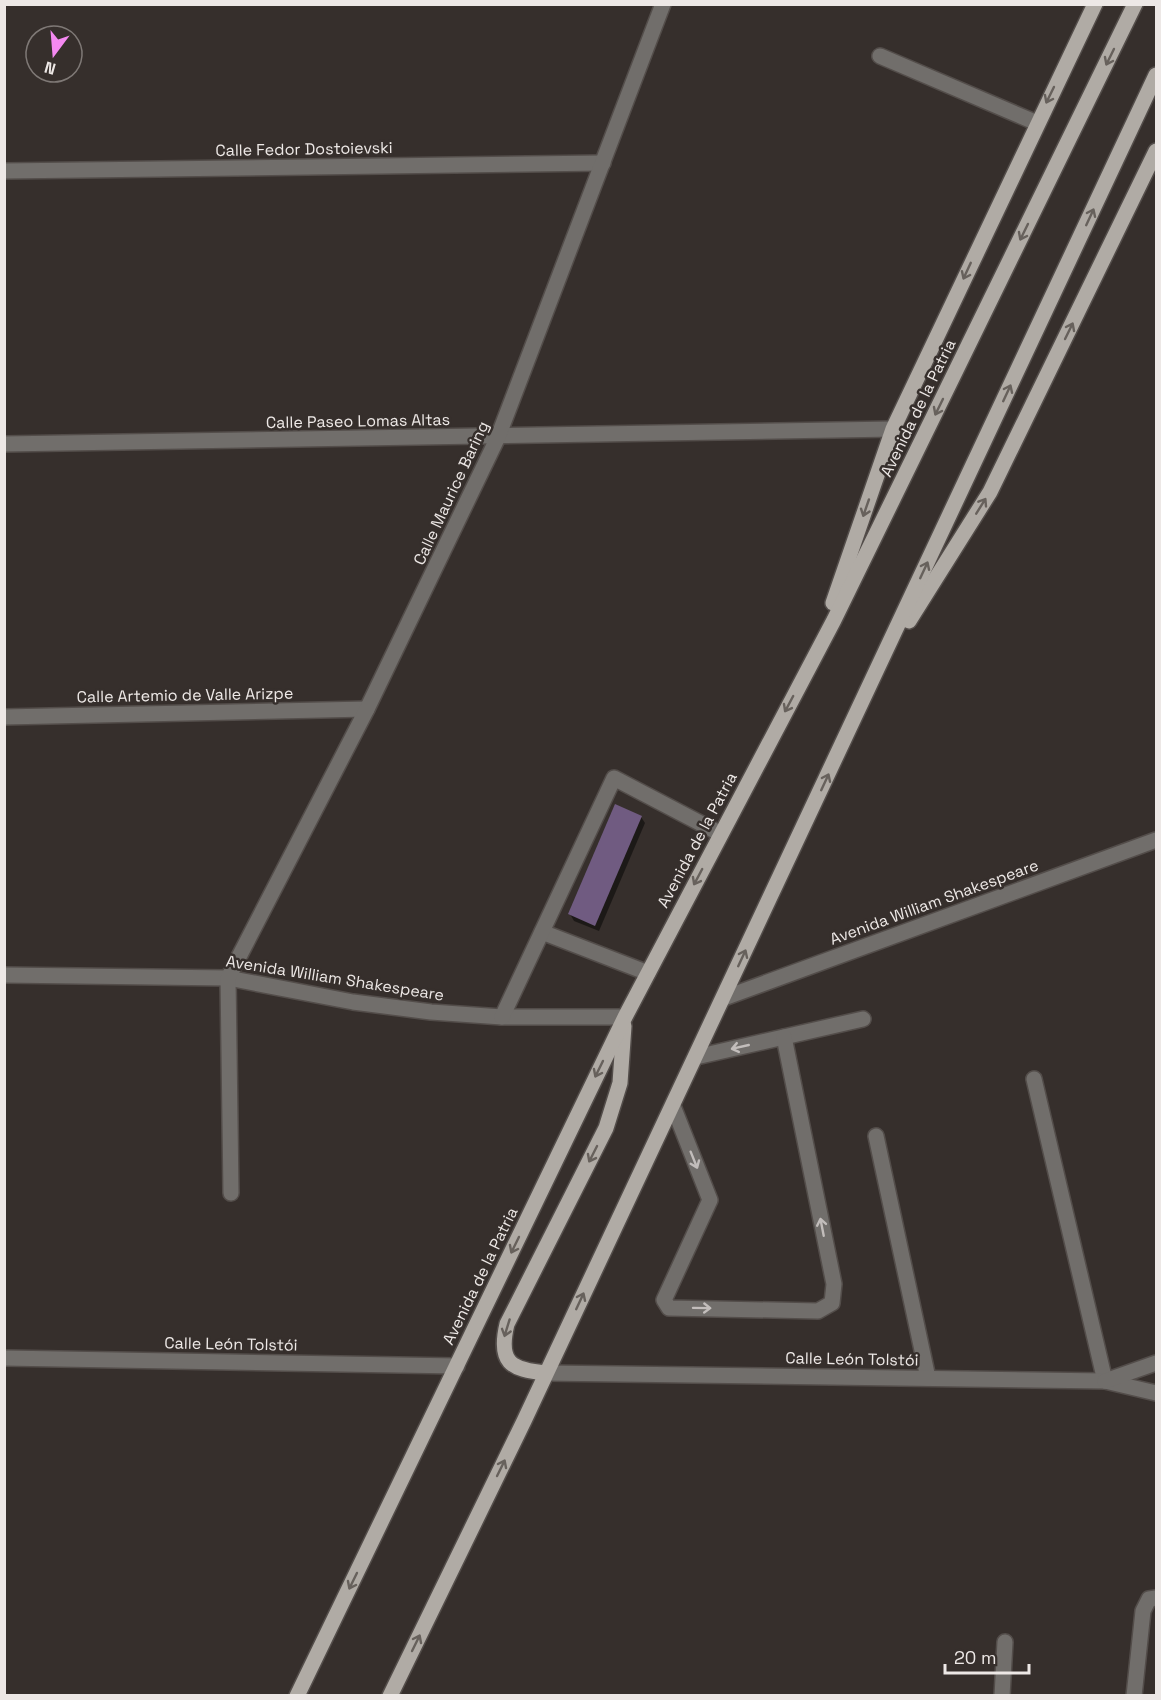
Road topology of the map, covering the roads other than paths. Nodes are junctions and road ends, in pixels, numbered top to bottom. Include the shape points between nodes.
1 (663, 4) edge
2 (1095, 4) edge
3 (1136, 4) edge
4 (880, 57) dead end
5 (1156, 75) edge
6 (1037, 123) junction
7 (1156, 151) edge
8 (603, 163) junction
9 (4, 171) edge
10 (893, 429) junction
11 (498, 437) junction
12 (4, 444) edge
13 (816, 653) junction
14 (873, 680) junction
15 (367, 709) junction
16 (4, 717) edge
17 (721, 834) junction
18 (1156, 840) edge
19 (542, 932) junction
20 (648, 973) junction
21 (4, 975) edge
22 (228, 978) junction
23 (724, 998) junction
24 (502, 1017) junction
25 (625, 1017) junction
26 (863, 1019) dead end
27 (784, 1037) junction
28 (696, 1057) junction
29 (1034, 1079) dead end
30 (673, 1106) junction
31 (876, 1136) dead end
32 (231, 1193) dead end
33 (4, 1358) edge
34 (1156, 1363) edge
35 (457, 1366) junction
36 (546, 1373) junction
37 (928, 1378) junction
38 (1105, 1381) junction
39 (1156, 1393) edge
40 (1156, 1598) edge
41 (1005, 1642) dead end
42 (297, 1695) edge
43 (390, 1695) edge
44 (1002, 1695) edge
45 (1134, 1695) edge

1 - 8 street, Calle Maurice Baring
2 -> 6 main road
3 -> 13 main road, Avenida de la Patria
4 - 6 street
14 -> 5 main road
6 -> 10 main road
14 -> 7 main road via 990,492
8 - 9 street, Calle Fedor Dostoievski
8 - 11 street, Calle Maurice Baring
10 - 11 street, Calle Paseo Lomas Altas
10 -> 13 main road
11 - 12 street, Calle Paseo Lomas Altas
11 - 15 street, Calle Maurice Baring
13 -> 17 main road, Avenida de la Patria
23 -> 14 main road
15 - 16 street, Calle Artemio de Valle Arizpe
15 - 22 street, Calle Maurice Baring
17 - 19 street via 614,778
17 -> 20 main road, Avenida de la Patria
18 - 23 street, Avenida William Shakespeare
19 - 20 street
19 - 24 street
20 - 25 main road, Avenida de la Patria
21 - 22 street, Avenida William Shakespeare
22 - 24 street, Avenida William Shakespeare via 353,1002
22 - 32 street
23 - 28 main road
24 - 25 street, Avenida William Shakespeare
25 -> 35 main road, Avenida de la Patria
25 -> 36 main road via 621,1083 606,1128 507,1324 503,1340 504,1355 512,1365 523,1371
26 - 27 street
27 -> 28 street
30 -> 27 street via 710,1200 664,1300 669,1308 818,1311 832,1303 834,1284
28 - 30 main road
29 - 38 street
36 -> 30 main road
31 - 37 street
33 - 35 street, Calle León Tolstói
34 - 38 street
35 -> 42 main road, Avenida de la Patria
36 - 37 street, Calle León Tolstói
43 -> 36 main road
37 - 38 street, Calle León Tolstói
38 - 39 street, Calle León Tolstói
40 - 45 street via 1149,1599 1143,1611
41 - 44 street

